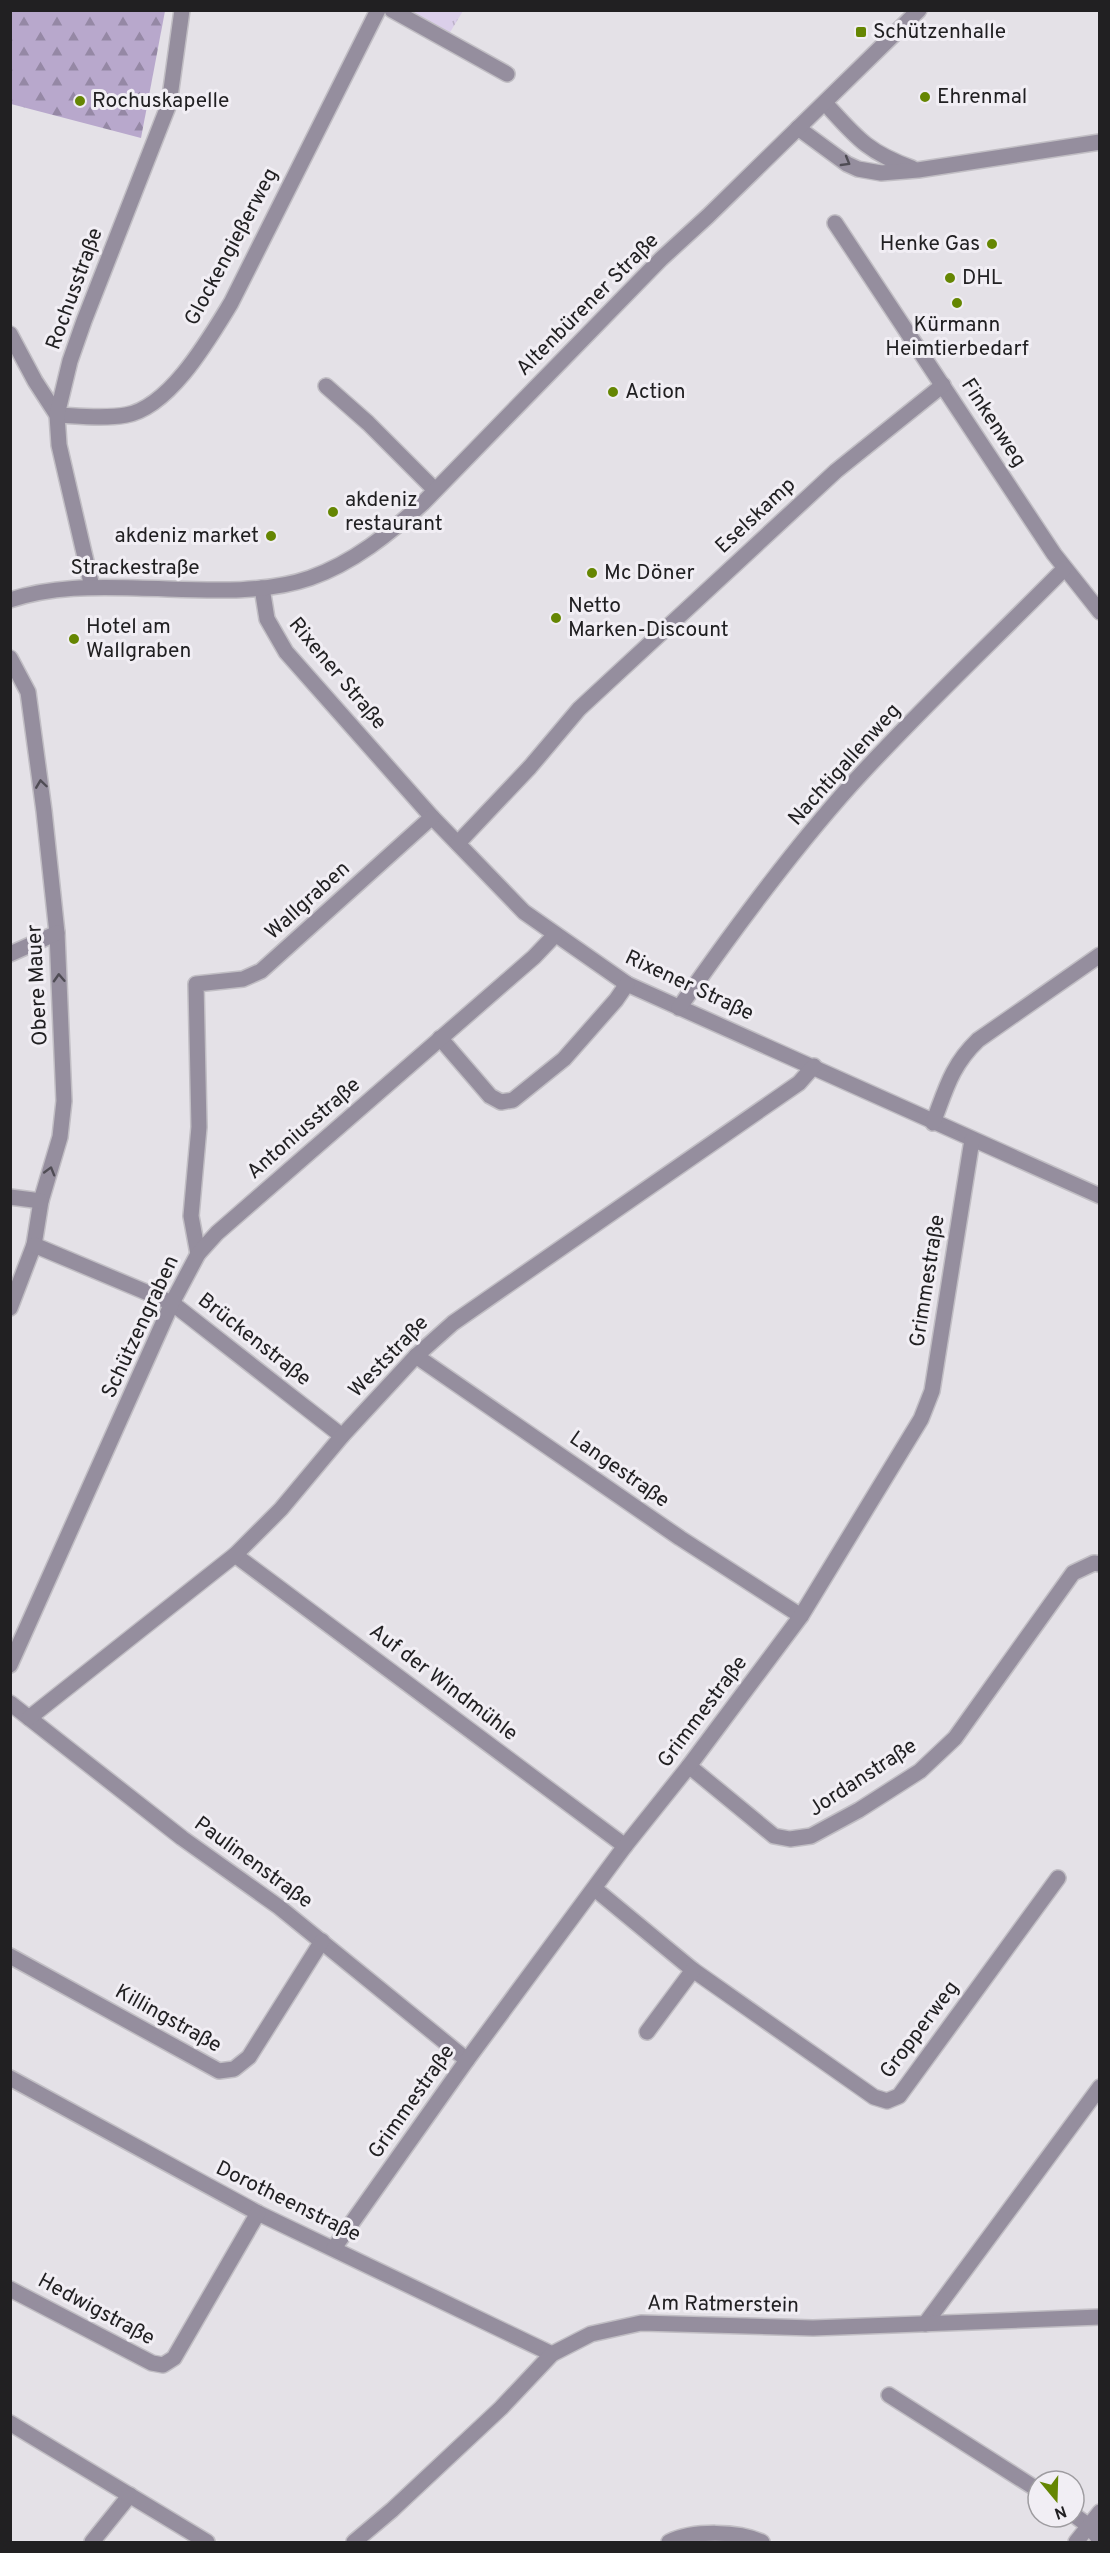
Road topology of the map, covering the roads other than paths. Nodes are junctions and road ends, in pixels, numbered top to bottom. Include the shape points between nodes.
1 (182, 10) edge
2 (378, 10) edge
3 (392, 10) edge
4 (919, 10) edge
5 (507, 74) dead end
6 (825, 103) junction
7 (798, 128) junction
8 (1100, 142) edge
9 (918, 170) junction
10 (835, 223) dead end
11 (10, 334) edge
12 (943, 385) junction
13 (326, 386) dead end
14 (57, 415) junction
15 (435, 490) junction
16 (1064, 569) junction
17 (92, 587) junction
18 (262, 588) junction
19 (10, 600) edge
20 (1100, 612) edge
21 (10, 658) edge
22 (432, 817) junction
23 (458, 843) junction
24 (57, 933) junction
25 (555, 935) junction
26 (10, 954) edge
27 (1100, 955) edge
28 (196, 984) joint
29 (627, 984) junction
30 (679, 1008) junction
31 (440, 1038) junction
32 (814, 1066) junction
33 (933, 1123) junction
34 (972, 1140) junction
35 (1100, 1196) edge
36 (10, 1197) edge
37 (41, 1201) junction
38 (34, 1245) junction
39 (198, 1254) junction
40 (172, 1303) junction
41 (10, 1308) edge
42 (416, 1356) junction
43 (342, 1436) junction
44 (235, 1555) junction
45 (1100, 1564) edge
46 (801, 1616) junction
47 (10, 1665) edge
48 (10, 1703) edge
49 (29, 1718) junction
50 (689, 1766) junction
51 (625, 1846) junction
52 (1058, 1878) dead end
53 (595, 1889) junction
54 (322, 1941) junction
55 (10, 1956) edge
56 (693, 1970) junction
57 (647, 2032) dead end
58 (467, 2060) junction
59 (10, 2078) edge
60 (1100, 2087) edge
61 (258, 2213) junction
62 (334, 2248) junction
63 (10, 2289) edge
64 (1100, 2317) edge
65 (925, 2324) junction
66 (552, 2354) junction
67 (889, 2395) dead end
68 (10, 2422) edge
69 (1026, 2482) edge
70 (130, 2495) junction
71 (1100, 2511) edge
72 (1086, 2524) edge
73 (1089, 2526) junction
74 (1100, 2540) edge
75 (92, 2542) edge
76 (207, 2542) edge
77 (354, 2542) edge
78 (669, 2542) edge
79 (762, 2542) edge
80 (1076, 2542) edge

1 - 14 street, Rochusstraße via 169,104 84,321
2 - 14 street, Glockengießerweg via 231,303 193,360 159,398 138,412 113,417
3 - 5 street
4 - 6 street, Altenbürener Straße
6 - 7 street, Altenbürener Straße
6 - 9 street via 865,146 888,160
7 -> 9 street via 858,169 880,173
7 - 15 street, Altenbürener Straße via 661,259
8 - 9 street
10 - 12 street, Finkenweg
11 - 14 street
12 - 16 street, Finkenweg
12 - 23 street, Eselskamp via 836,471 579,709 530,768
13 - 15 street
14 - 17 street, Rochusstraße via 58,445
15 - 18 street, Altenbürener Straße via 400,524 340,564 300,581
16 - 20 street, Finkenweg
16 - 30 street, Nachtigallenweg via 849,788 762,895
17 - 18 street, Strackestraße
17 - 19 street, Strackestraße via 42,591
18 - 22 street, Rixener Straße via 267,619 286,652
24 -> 21 street, Obere Mauer via 29,699
22 - 23 street, Rixener Straße
22 - 28 street, Wallgraben via 261,971 243,979
23 - 25 street, Rixener Straße via 524,912
24 - 26 street
37 -> 24 street, Obere Mauer via 60,1137 64,1101
25 - 29 street, Rixener Straße
25 - 31 street, Antoniusstraße
27 - 33 street via 962,1055
28 - 39 street, Schützengraben via 199,1127 191,1216
29 - 30 street, Rixener Straße
29 - 31 street via 564,1059 513,1100 501,1102 490,1096
30 - 32 street, Rixener Straße
31 - 39 street, Antoniusstraße via 217,1233
32 - 33 street, Rixener Straße
32 - 42 street, Weststraße via 799,1083 485,1298
33 - 34 street, Rixener Straße
34 - 35 street, Rixener Straße
34 - 46 street, Grimmestraße via 932,1391 921,1419
36 - 37 street
37 - 38 street, Obere Mauer
38 - 40 street, Brückenstraße
38 - 41 street, Obere Mauer
39 - 40 street, Schützengraben
40 - 43 street, Brückenstraße
40 - 47 street, Schützengraben
42 - 43 street, Weststraße
42 - 46 street, Langestraße via 680,1538
43 - 44 street, Weststraße via 281,1509
44 - 49 street, Weststraße
44 - 51 street, Auf der Windmühle
45 - 50 street, Jordanstraße via 1073,1573 955,1738 920,1771 811,1836 774,1836
46 - 50 street, Grimmestraße
48 - 49 street, Paulinenstraße
49 - 54 street, Paulinenstraße
50 - 51 street, Grimmestraße
51 - 53 street, Grimmestraße
52 - 56 street, Gropperweg via 899,2096 886,2101 874,2097
53 - 56 street, Gropperweg
53 - 58 street, Grimmestraße
54 - 55 street, Killingstraße via 249,2056 234,2069 219,2071
54 - 58 street, Paulinenstraße
56 - 57 street
58 - 62 street, Grimmestraße
59 - 61 street, Dorotheenstraße
60 - 65 street
61 - 62 street, Dorotheenstraße
61 - 63 street, Hedwigstraße via 174,2358 163,2364 152,2363
62 - 66 street, Dorotheenstraße
64 - 65 street, Am Ratmerstein
65 - 66 street, Am Ratmerstein via 813,2328 640,2323 591,2334
66 - 77 street, Am Ratmerstein via 501,2408
67 - 69 street
68 - 70 street
70 - 75 street
70 - 76 street
71 - 73 street
72 - 73 street
73 - 74 street
73 - 80 street
78 - 79 street via 712,2533

